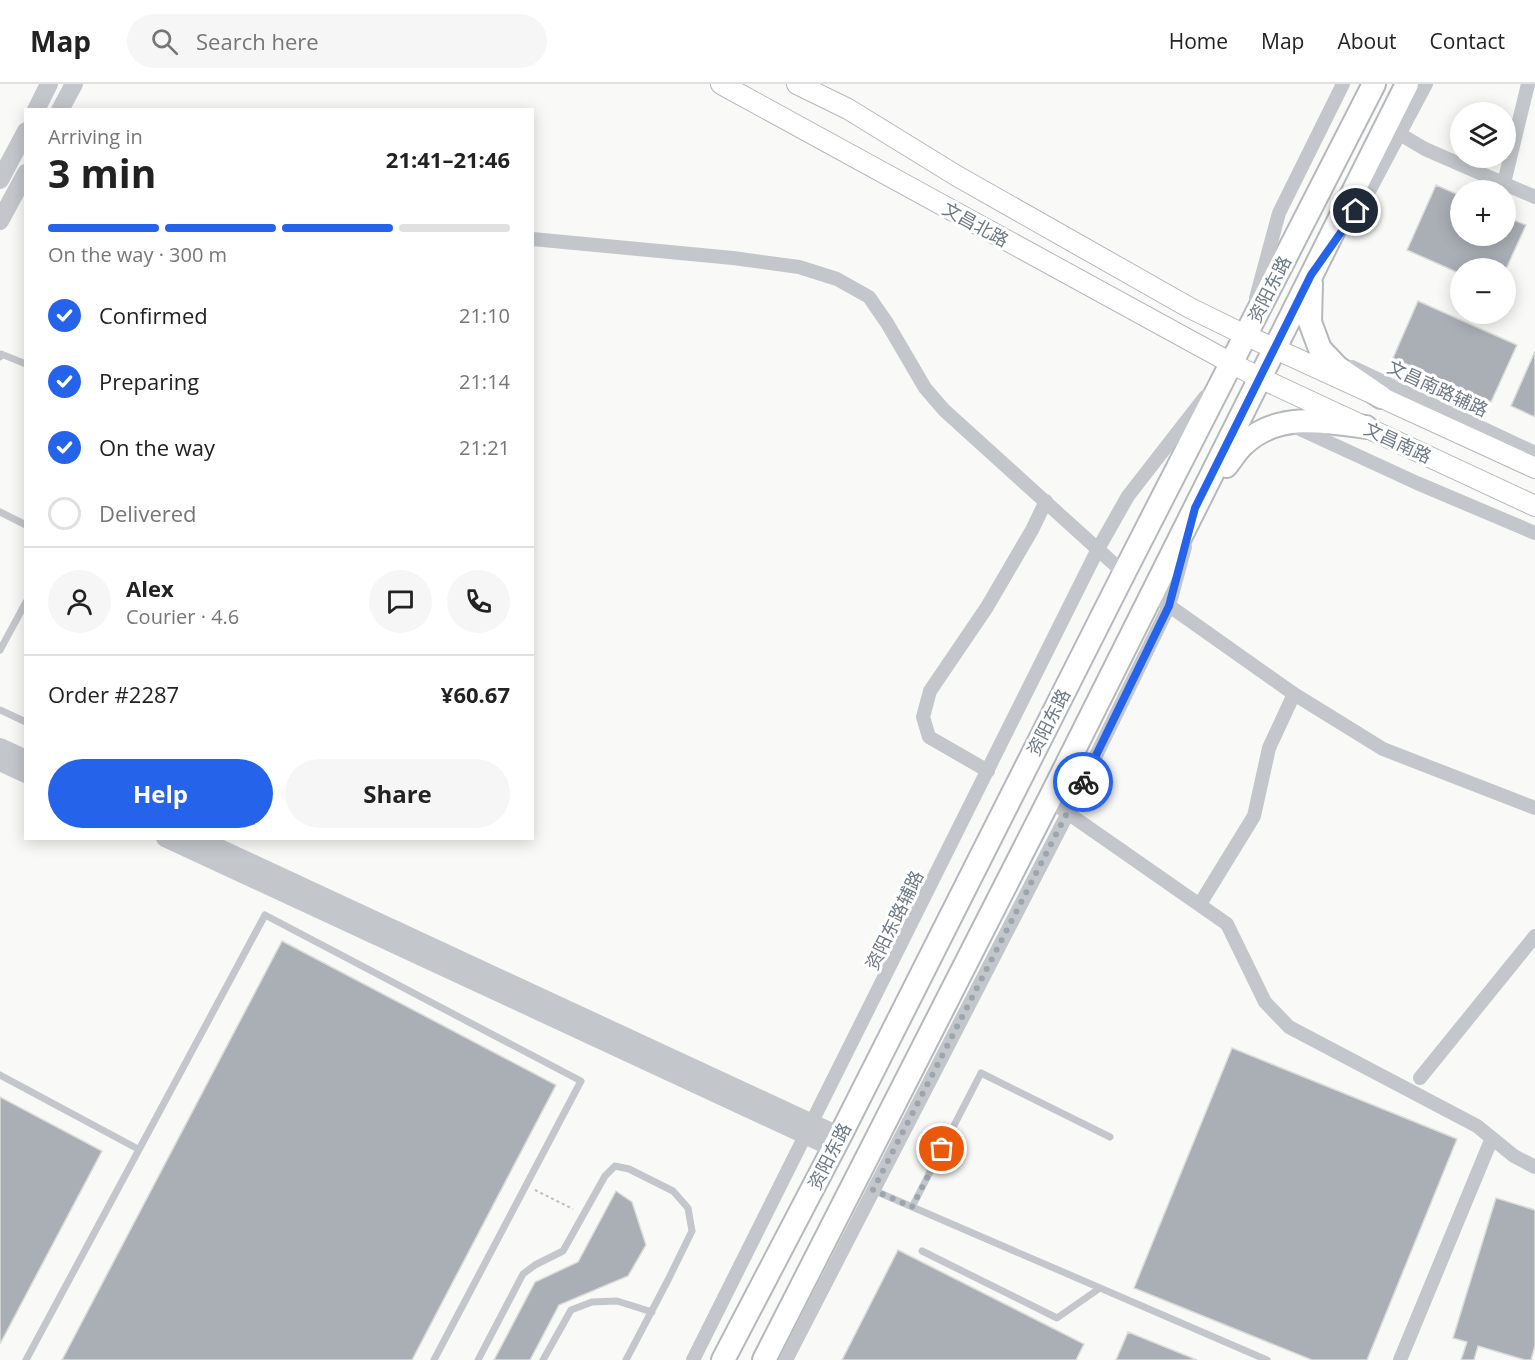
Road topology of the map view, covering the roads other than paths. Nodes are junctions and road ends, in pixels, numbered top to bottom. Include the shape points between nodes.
1 (49, 84) edge
2 (74, 84) edge
3 (721, 84) edge
4 (797, 84) edge
5 (1343, 84) edge
6 (1374, 84) edge
7 (1407, 84) edge
8 (1426, 84) edge
9 (1528, 84) edge
10 (37, 108) edge
11 (61, 108) edge
12 (1393, 130) junction
13 (24, 134) edge
14 (6, 156) edge
15 (24, 177) edge
16 (0, 180) edge
17 (1497, 180) edge
18 (1505, 180) edge
19 (1516, 188) edge
20 (1535, 196) edge
21 (0, 221) edge
22 (534, 239) edge
23 (1311, 275) junction
24 (1245, 335) junction
25 (1275, 348) junction
26 (1326, 355) junction
27 (0, 357) edge
28 (24, 363) edge
29 (1231, 363) junction
30 (1260, 378) junction
31 (1381, 397) junction
32 (1287, 423) junction
33 (1366, 427) junction
34 (1535, 453) edge
35 (1535, 468) edge
36 (1046, 501) junction
37 (1535, 506) edge
38 (1195, 508) junction
39 (0, 512) edge
40 (24, 524) edge
41 (1535, 532) edge
42 (1098, 549) junction
43 (1124, 573) junction
44 (1161, 600) junction
45 (24, 606) edge
46 (0, 650) edge
47 (1294, 694) junction
48 (0, 710) edge
49 (24, 721) edge
50 (0, 747) edge
51 (24, 758) edge
52 (0, 762) edge
53 (988, 771) junction
54 (24, 773) edge
55 (1050, 800) junction
56 (1535, 808) edge
57 (1068, 813) junction
58 (169, 840) edge
59 (202, 840) edge
60 (1200, 904) junction
61 (1535, 936) edge
62 (0, 1075) edge
63 (1420, 1078) dead end
64 (810, 1129) junction
65 (1110, 1137) dead end
66 (1492, 1138) junction
67 (836, 1142) junction
68 (138, 1149) junction
69 (1535, 1167) edge
70 (864, 1186) junction
71 (912, 1207) junction
72 (922, 1251) dead end
73 (1100, 1288) junction
74 (652, 1312) junction
75 (26, 1360) edge
76 (434, 1360) edge
77 (477, 1360) edge
78 (543, 1360) edge
79 (626, 1360) edge
80 (693, 1360) edge
81 (723, 1360) edge
82 (764, 1360) edge
83 (786, 1360) edge
84 (1267, 1360) edge
85 (1400, 1360) edge

1 - 10 street
2 - 11 street
3 - 29 main road, 文昌北路
4 - 24 main road, 文昌南路 via 1190,308
5 - 24 street via 1279,213
6 - 24 main road, 资阳东路
7 - 12 main road, 资阳东路
8 - 12 street
9 - 18 street
12 - 17 street via 1425,149
12 - 23 main road, 资阳东路
13 - 14 street
14 - 16 street
15 - 21 street
19 - 20 street
22 - 36 street via 733,258 799,267 837,279 870,297 925,388 944,410
23 - 25 main road, 资阳东路
23 - 26 main road via 1310,322
24 - 25 main road, 文昌南路
24 - 29 main road, 资阳东路
25 - 30 main road, 资阳东路
25 - 31 main road, 文昌南路
26 - 31 main road
26 - 34 street, 文昌南路辅路
27 - 28 lane via 1,354
29 - 30 main road, 文昌北路
29 - 42 street, 资阳东路辅路 via 1128,496
29 - 43 main road, 资阳东路
30 - 33 main road, 文昌南路
30 - 38 main road, 资阳东路
31 - 35 main road, 文昌南路
32 - 33 main road via 1327,421
32 - 38 main road via 1265,429 1244,444
32 - 41 street
33 - 37 main road, 文昌南路
36 - 42 street
36 - 53 street via 987,607 930,690 923,717 929,737
38 - 44 main road, 资阳东路
39 - 40 lane
42 - 43 street
42 - 53 street, 资阳东路辅路
43 - 67 main road, 资阳东路
44 - 47 street
44 - 55 main road, 资阳东路
44 - 57 street
45 - 46 lane
47 - 56 street via 1383,749
47 - 60 street via 1269,748 1254,816
48 - 49 lane
50 - 51 street
52 - 54 street
53 - 64 street, 资阳东路辅路
55 - 57 street
55 - 70 main road, 资阳东路
57 - 60 street
57 - 70 street
58 - 64 street
59 - 64 street
60 - 66 street via 1227,924 1265,1002 1289,1027 1477,1126
61 - 63 street
62 - 68 lane
64 - 67 street
64 - 80 street, 资阳东路辅路
65 - 71 lane via 981,1073
66 - 69 street
66 - 85 street
67 - 81 main road, 资阳东路
68 - 75 lane
68 - 76 lane via 265,915 581,1081
70 - 71 lane
70 - 82 main road, 资阳东路
70 - 83 street
71 - 73 lane
72 - 73 lane via 1057,1318
73 - 84 lane
74 - 77 lane via 692,1231 688,1208 673,1191 630,1169 615,1166 605,1176 563,1251 523,1274
74 - 78 lane via 617,1300 592,1302 571,1310
74 - 79 lane

